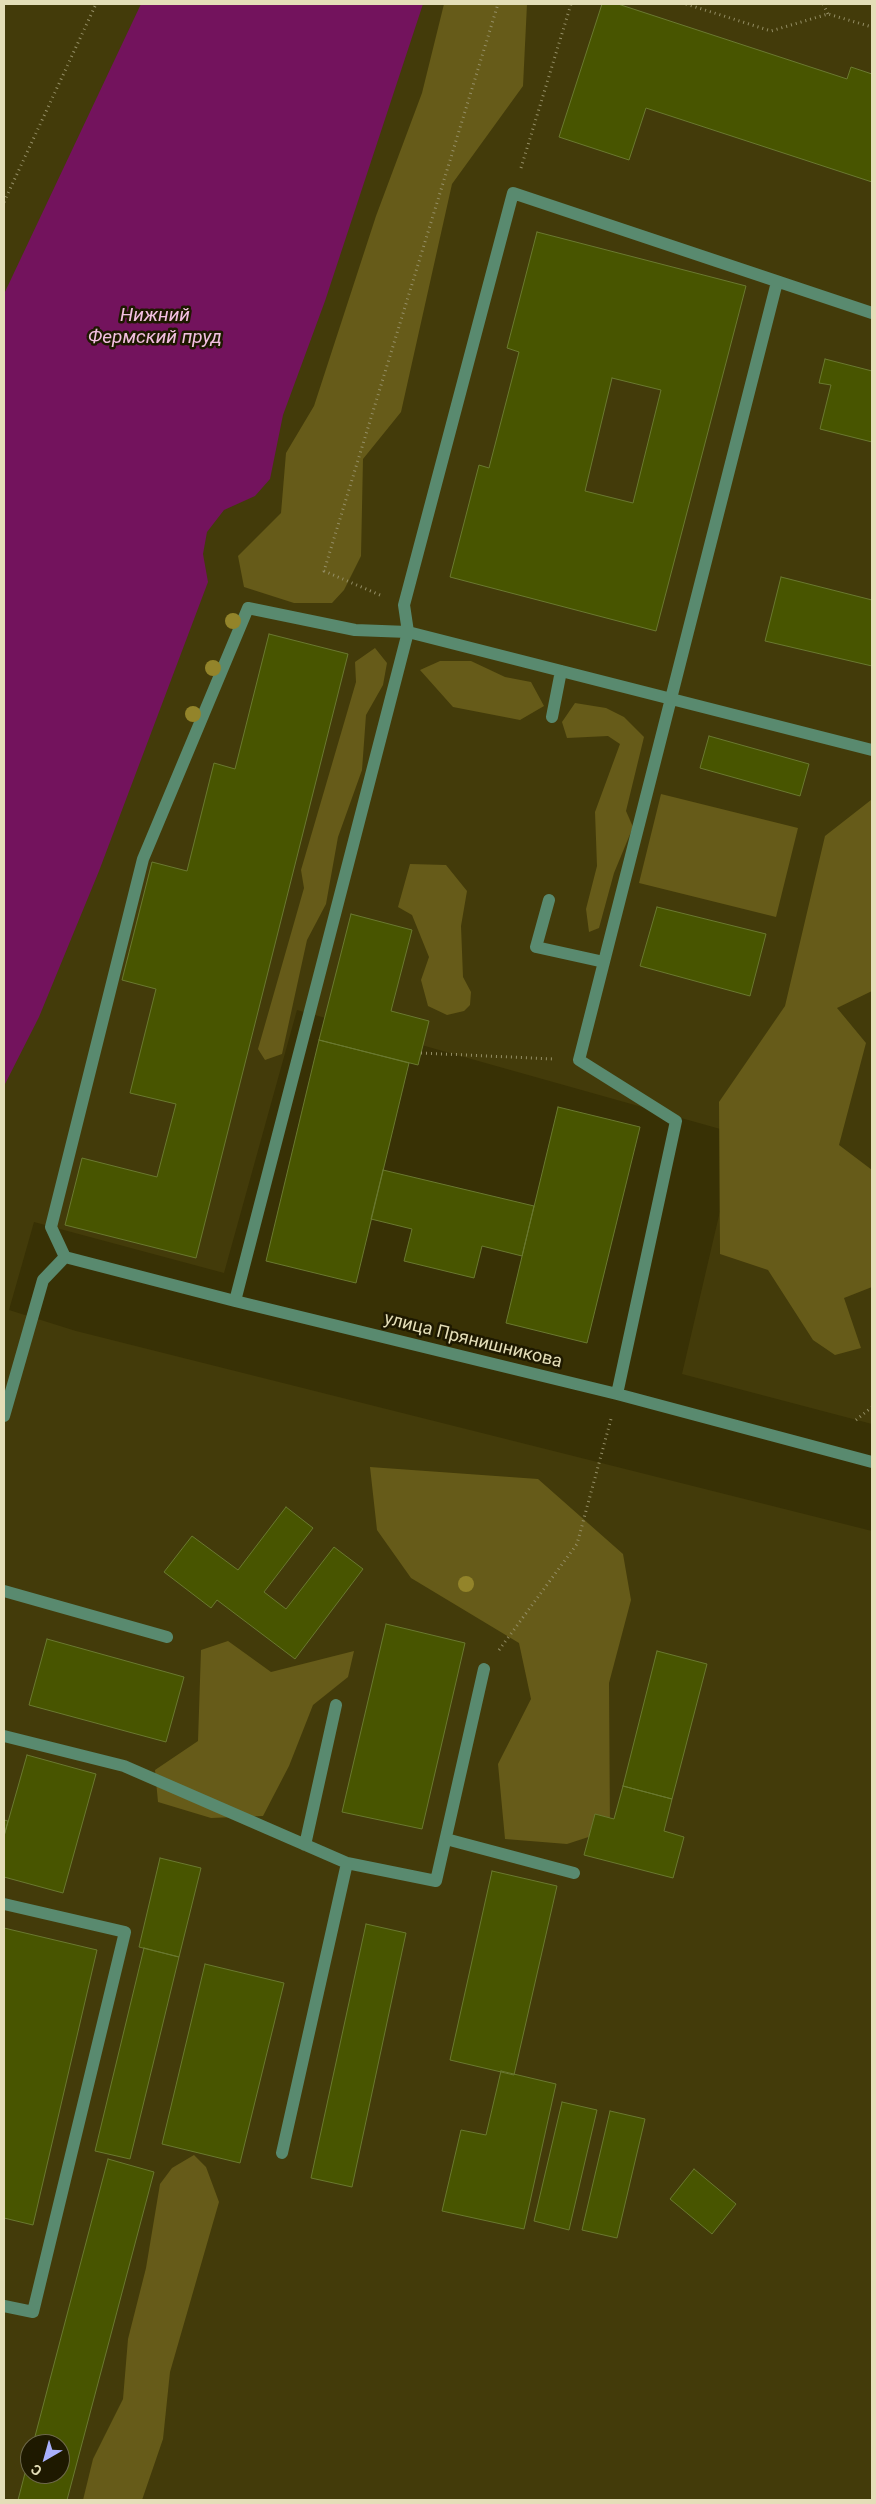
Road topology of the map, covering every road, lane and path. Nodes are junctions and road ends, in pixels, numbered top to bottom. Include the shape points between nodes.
1 (96, 4) edge
2 (498, 4) edge
3 (572, 4) edge
4 (686, 4) edge
5 (823, 4) edge
6 (828, 14) junction
7 (872, 28) edge
8 (513, 193) junction
9 (4, 202) edge
10 (777, 282) junction
11 (872, 313) edge
12 (404, 605) junction
13 (408, 632) junction
14 (561, 671) junction
15 (670, 699) junction
16 (552, 717) dead end
17 (872, 750) edge
18 (549, 900) dead end
19 (604, 962) junction
20 (421, 1053) dead end
21 (579, 1060) junction
22 (65, 1257) junction
23 (235, 1301) junction
24 (617, 1394) junction
25 (872, 1407) edge
26 (4, 1416) edge
27 (856, 1420) dead end
28 (872, 1462) edge
29 (4, 1591) edge
30 (167, 1637) dead end
31 (484, 1669) joint
32 (336, 1705) dead end
33 (4, 1736) edge
34 (446, 1839) junction
35 (305, 1845) junction
36 (347, 1863) junction
37 (574, 1873) dead end
38 (4, 1904) edge
39 (282, 2153) dead end
40 (4, 2306) edge

1 - 9 path
2 - 12 path via 324,571
3 - 8 path
4 - 6 path via 771,31
5 - 6 path
6 - 7 path
8 - 10 street
8 - 12 street
10 - 11 street
10 - 15 street
12 - 13 street
13 - 14 street
13 - 22 street via 355,630 248,608 143,859 51,1227
13 - 23 street
14 - 15 street
14 - 16 street
15 - 17 street
15 - 19 street
18 - 19 street via 536,947
19 - 21 street
20 - 21 path
21 - 24 street via 676,1121
22 - 23 street, улица Прянишникова
22 - 26 street via 43,1280
23 - 24 street, улица Прянишникова
24 - 28 street, улица Прянишникова
24 - 31 path via 577,1544
25 - 27 path
29 - 30 street
31 - 34 street
32 - 35 street
33 - 35 street via 124,1766
34 - 36 street via 436,1881
34 - 37 street
35 - 36 street
36 - 39 street
38 - 40 street via 125,1932 33,2312

